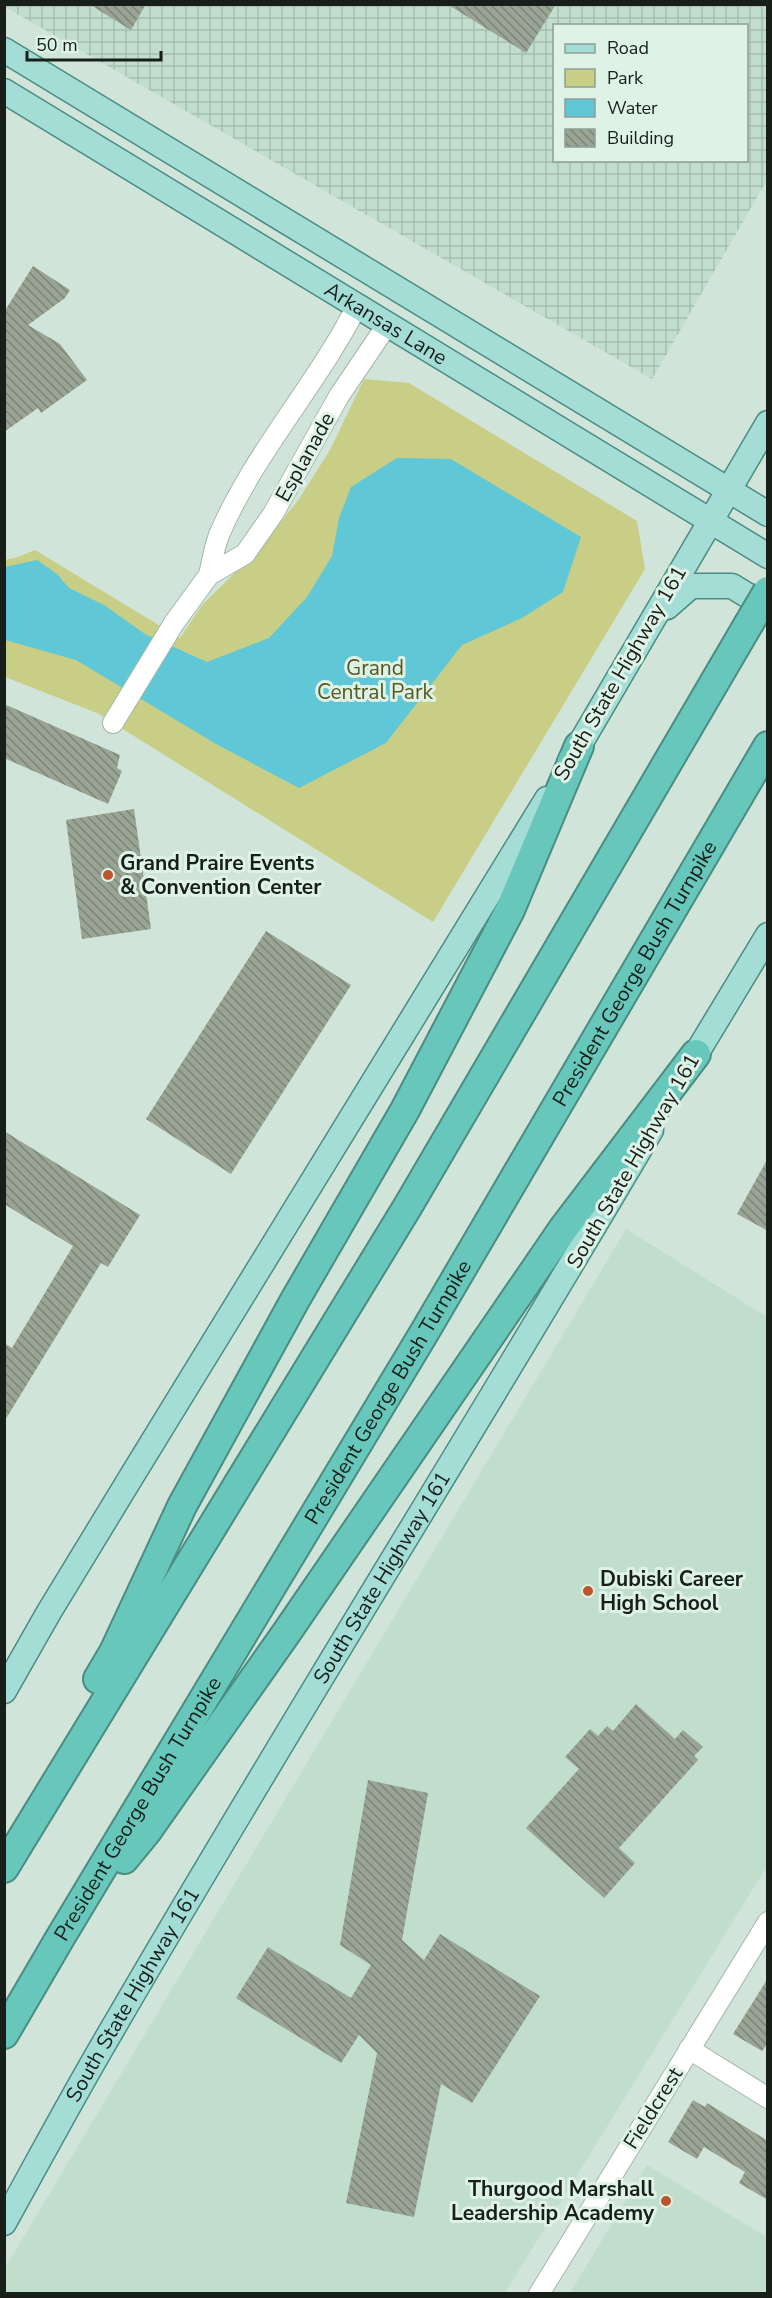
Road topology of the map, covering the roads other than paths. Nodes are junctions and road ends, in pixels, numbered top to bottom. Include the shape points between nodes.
1 (4, 50) edge
2 (4, 92) edge
3 (391, 285) junction
4 (357, 306) junction
5 (387, 324) junction
6 (768, 423) edge
7 (728, 489) junction
8 (768, 513) edge
9 (709, 521) junction
10 (768, 556) edge
11 (209, 575) junction
12 (768, 591) edge
13 (758, 617) edge
14 (651, 620) junction
15 (113, 723) dead end
16 (579, 746) junction
17 (768, 746) edge
18 (768, 935) edge
19 (696, 1054) junction
20 (4, 1691) edge
21 (4, 1868) edge
22 (768, 1922) edge
23 (60, 1938) junction
24 (4, 2034) edge
25 (689, 2049) junction
26 (768, 2098) edge
27 (4, 2223) edge
28 (539, 2294) edge

1 - 3 main road, Arkansas Lane
2 - 4 main road, Arkansas Lane
3 - 4 main road
3 - 5 main road
3 - 7 main road, Arkansas Lane
4 - 5 main road, Arkansas Lane
4 - 11 street, Esplanade via 340,339 245,485 219,537
5 - 9 main road, Arkansas Lane
5 - 11 street, Esplanade via 339,396 246,554
6 - 7 main road, South State Highway 161
7 - 8 main road, Arkansas Lane
7 - 9 main road, South State Highway 161
9 - 10 main road, Arkansas Lane
9 - 14 main road, South State Highway 161
11 - 15 street, Esplanade via 174,623
12 - 13 highway, bridge
13 - 14 main road via 732,586 691,586
13 - 21 highway via 408,1206
14 - 16 main road, South State Highway 161
16 - 20 main road, South State Highway 161
16 - 21 highway via 504,920 405,1110 182,1506 114,1652
17 - 23 highway, President George Bush Turnpike via 418,1344
18 - 19 main road, South State Highway 161
19 - 23 highway via 543,1258 147,1831
19 - 27 main road, South State Highway 161 via 112,2029
22 - 25 street, Fieldcrest
23 - 24 highway, President George Bush Turnpike
25 - 26 street
25 - 28 street, Fieldcrest

